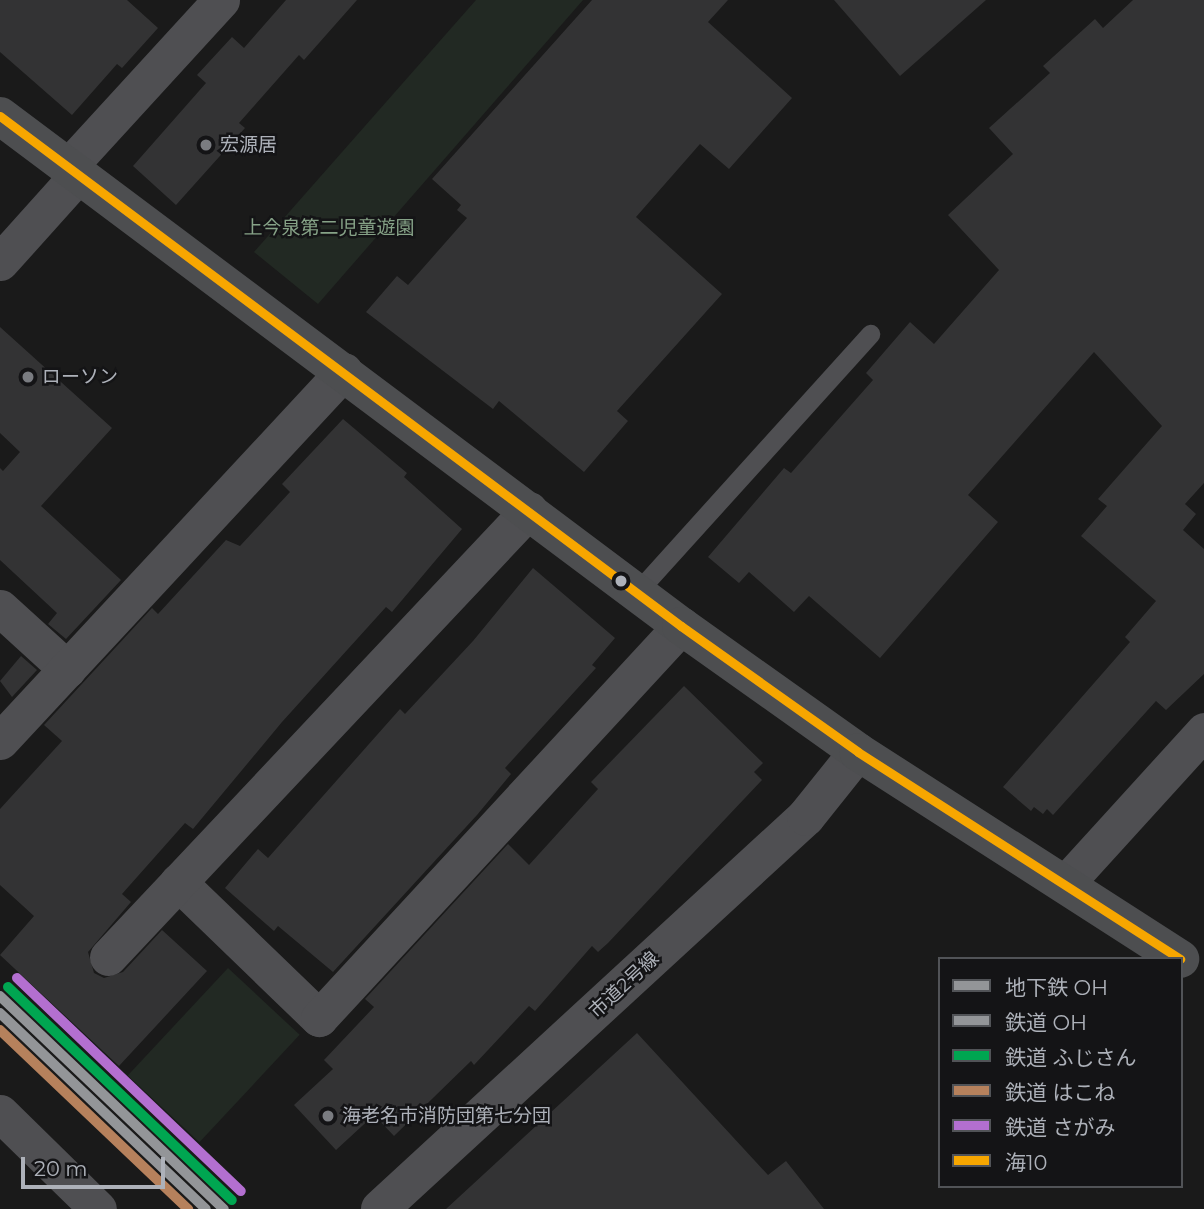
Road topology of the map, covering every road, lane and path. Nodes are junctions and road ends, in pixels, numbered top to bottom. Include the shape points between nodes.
1 (221, 0) edge
2 (0, 116) edge
3 (74, 170) junction
4 (0, 262) edge
5 (870, 334) dead end
6 (344, 371) junction
7 (529, 510) junction
8 (637, 592) junction
9 (0, 608) edge
10 (681, 626) junction
11 (67, 669) junction
12 (1204, 731) edge
13 (0, 741) edge
14 (858, 752) junction
15 (178, 882) junction
16 (1065, 884) junction
17 (108, 957) dead end
18 (1178, 957) edge
19 (1183, 960) edge
20 (1204, 974) edge
21 (0, 1113) edge
22 (98, 1209) edge
23 (380, 1209) edge

1 - 3 street
2 - 3 main road
3 - 4 street
3 - 6 main road
5 - 8 lane
6 - 7 main road
6 - 11 street
7 - 8 main road
7 - 15 street
8 - 10 main road
9 - 11 street
10 - 14 main road
10 - 15 street via 319,1018
11 - 13 street
12 - 16 street
14 - 16 main road
14 - 23 street, 市道2号線 via 806,817
15 - 17 street
16 - 18 main road
19 - 20 main road
21 - 22 street

